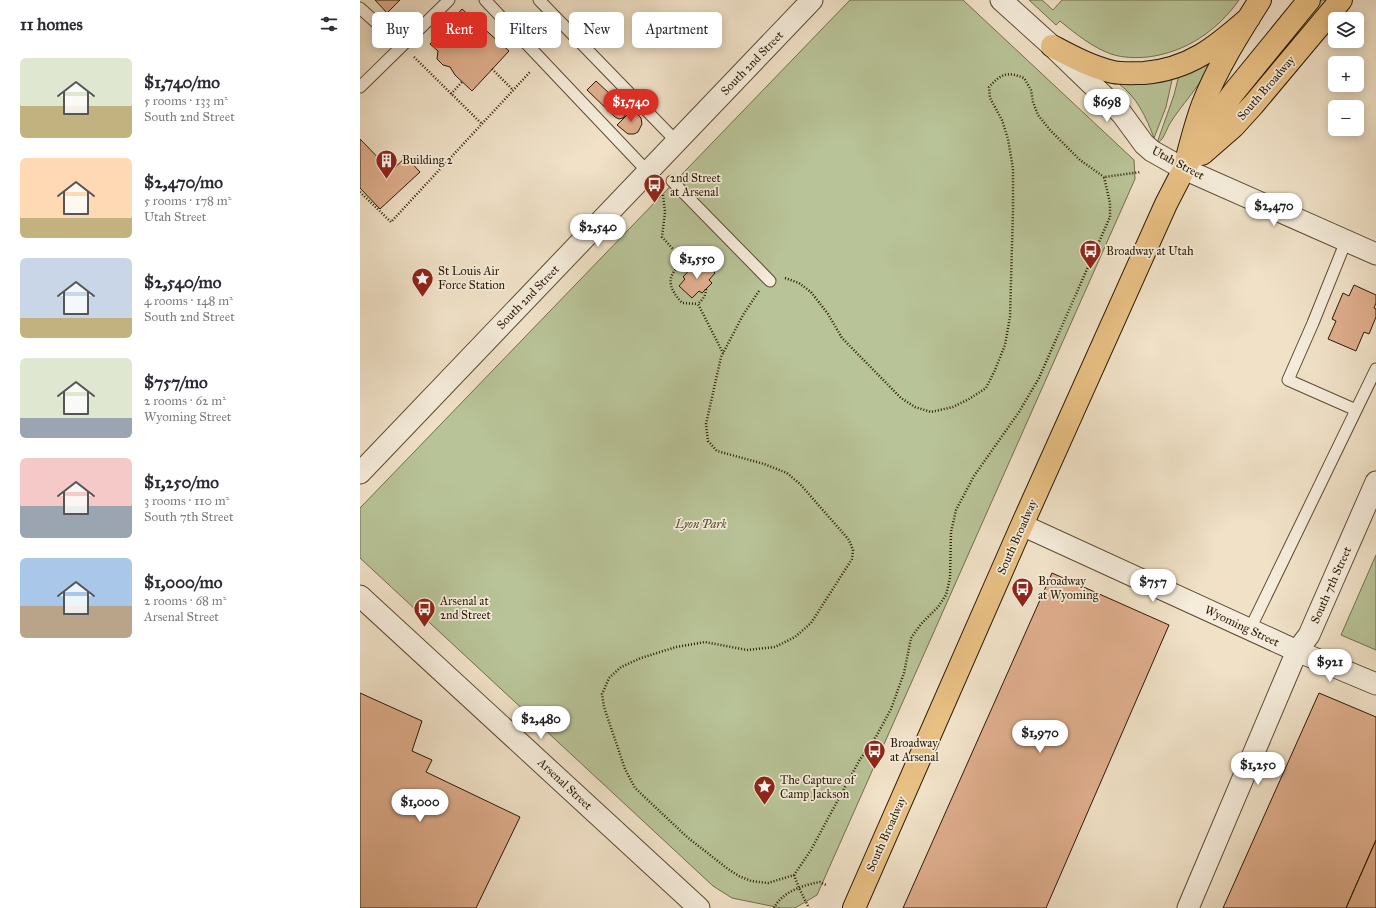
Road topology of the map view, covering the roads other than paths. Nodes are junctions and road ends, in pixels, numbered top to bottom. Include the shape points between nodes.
1 (449, 0) edge
2 (485, 0) edge
3 (539, 0) edge
4 (812, 0) edge
5 (1002, 0) edge
6 (1309, 0) edge
7 (1341, 0) edge
8 (360, 8) edge
9 (1255, 9) edge
10 (372, 19) edge
11 (423, 25) edge
12 (1052, 46) junction
13 (400, 48) edge
14 (360, 87) edge
15 (677, 142) junction
16 (1184, 169) junction
17 (648, 172) junction
18 (672, 180) dead end
19 (1346, 241) junction
20 (1376, 254) edge
21 (770, 281) road end
22 (1376, 369) edge
23 (1356, 410) junction
24 (360, 473) edge
25 (1376, 482) edge
26 (1022, 525) junction
27 (360, 596) edge
28 (1250, 629) junction
29 (1298, 651) junction
30 (1376, 684) edge
31 (699, 908) edge
32 (854, 908) edge
33 (1188, 908) edge

1 - 11 lane
2 - 17 lane
3 - 15 lane
4 - 15 street, South 2nd Street
5 - 12 street, Utah Street
6 - 16 main road, South Broadway via 1234,92
7 - 16 main road, South Broadway via 1253,105
8 - 10 lane
9 - 12 main road via 1209,51 1191,61 1158,72 1114,72 1091,65
9 - 16 main road via 1214,78 1193,131
12 - 16 street, Utah Street via 1122,114 1144,144
13 - 14 lane
15 - 17 street, South 2nd Street
16 - 19 street, Utah Street
16 - 26 main road, South Broadway via 1149,241
17 - 24 street, South 2nd Street
18 - 21 lane
19 - 20 street, Utah Street
19 - 23 lane via 1288,380
22 - 23 lane
23 - 28 lane
25 - 29 street, South 7th Street via 1309,635
26 - 28 street, Wyoming Street
26 - 32 main road, South Broadway
27 - 31 street, Arsenal Street
28 - 29 street, Wyoming Street
29 - 30 street, Wyoming Street
29 - 33 street, South 7th Street

